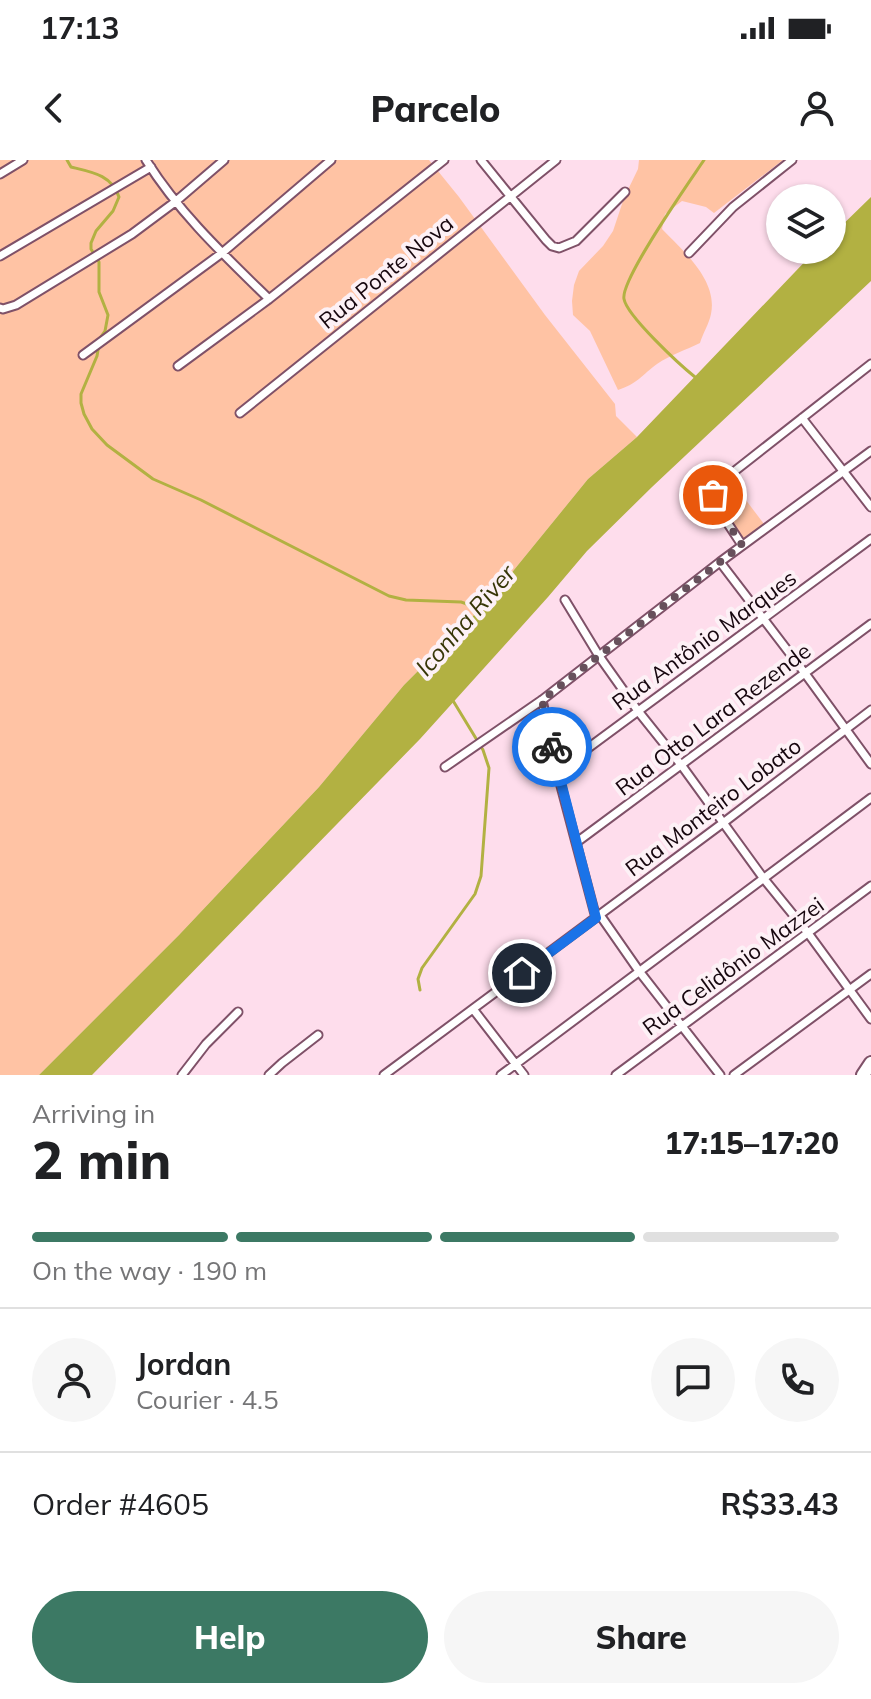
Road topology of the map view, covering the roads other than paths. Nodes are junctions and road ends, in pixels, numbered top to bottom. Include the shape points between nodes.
1 (23, 160) edge
2 (224, 160) edge
3 (331, 160) edge
4 (444, 160) edge
5 (481, 160) edge
6 (556, 160) edge
7 (792, 160) edge
8 (148, 163) edge
9 (0, 174) edge
10 (625, 192) dead end
11 (510, 197) junction
12 (175, 202) junction
13 (222, 253) junction
14 (689, 253) dead end
15 (0, 256) edge
16 (269, 299) junction
17 (0, 308) edge
18 (83, 355) dead end
19 (871, 364) edge
20 (178, 366) dead end
21 (240, 413) dead end
22 (802, 418) junction
23 (871, 451) edge
24 (844, 471) junction
25 (871, 507) edge
26 (871, 539) edge
27 (742, 545) junction
28 (720, 562) junction
29 (565, 600) dead end
30 (763, 620) junction
31 (871, 624) edge
32 (599, 656) junction
33 (804, 672) junction
34 (542, 700) junction
35 (871, 710) edge
36 (638, 711) junction
37 (846, 729) junction
38 (871, 764) edge
39 (682, 766) junction
40 (445, 767) dead end
41 (557, 771) junction
42 (871, 798) edge
43 (723, 823) junction
44 (577, 842) junction
45 (764, 879) junction
46 (871, 886) edge
47 (598, 916) junction
48 (808, 933) junction
49 (639, 971) junction
50 (871, 974) edge
51 (851, 991) junction
52 (473, 1009) junction
53 (238, 1012) dead end
54 (871, 1019) edge
55 (681, 1026) junction
56 (318, 1035) dead end
57 (871, 1063) edge
58 (516, 1064) junction
59 (182, 1075) edge
60 (269, 1075) edge
61 (384, 1075) edge
62 (501, 1075) edge
63 (524, 1075) edge
64 (616, 1075) edge
65 (720, 1075) edge
66 (734, 1075) edge
67 (863, 1075) edge

1 - 9 street
2 - 12 street
3 - 13 street
4 - 16 street
5 - 11 street
6 - 11 street, Rua Ponte Nova
7 - 14 street via 733,207
8 - 12 street
8 - 15 street
10 - 11 street via 576,241 559,248
11 - 21 street, Rua Ponte Nova
12 - 13 street
12 - 17 street via 42,289
13 - 16 street
13 - 18 street
16 - 20 street
19 - 22 street
22 - 24 street
22 - 27 street via 713,495
23 - 24 street
24 - 25 street
24 - 27 street
26 - 30 street, Rua Antônio Marques
27 - 28 street
28 - 30 street
28 - 32 street
29 - 32 street
30 - 33 street
30 - 36 street, Rua Antônio Marques
31 - 33 street, Rua Otto Lara Rezende
32 - 34 street
32 - 36 street
33 - 37 street
33 - 39 street, Rua Otto Lara Rezende
34 - 40 street
34 - 41 street
35 - 37 street, Rua Monteiro Lobato
36 - 39 street
36 - 41 street, Rua Antônio Marques
37 - 38 street
37 - 43 street, Rua Monteiro Lobato
39 - 43 street
39 - 44 street, Rua Otto Lara Rezende
41 - 44 street
42 - 45 street
43 - 45 street
43 - 47 street, Rua Monteiro Lobato
44 - 47 street
45 - 48 street
45 - 49 street
46 - 48 street, Rua Celidônio Mazzei
47 - 49 street
47 - 52 street, Rua Monteiro Lobato
48 - 51 street
48 - 55 street, Rua Celidônio Mazzei
49 - 55 street
49 - 58 street
50 - 51 street
51 - 54 street
51 - 66 street
52 - 58 street
52 - 61 street, Rua Monteiro Lobato
53 - 59 street
55 - 64 street, Rua Celidônio Mazzei
55 - 65 street
56 - 60 street
57 - 67 main road
58 - 62 street
58 - 63 street

